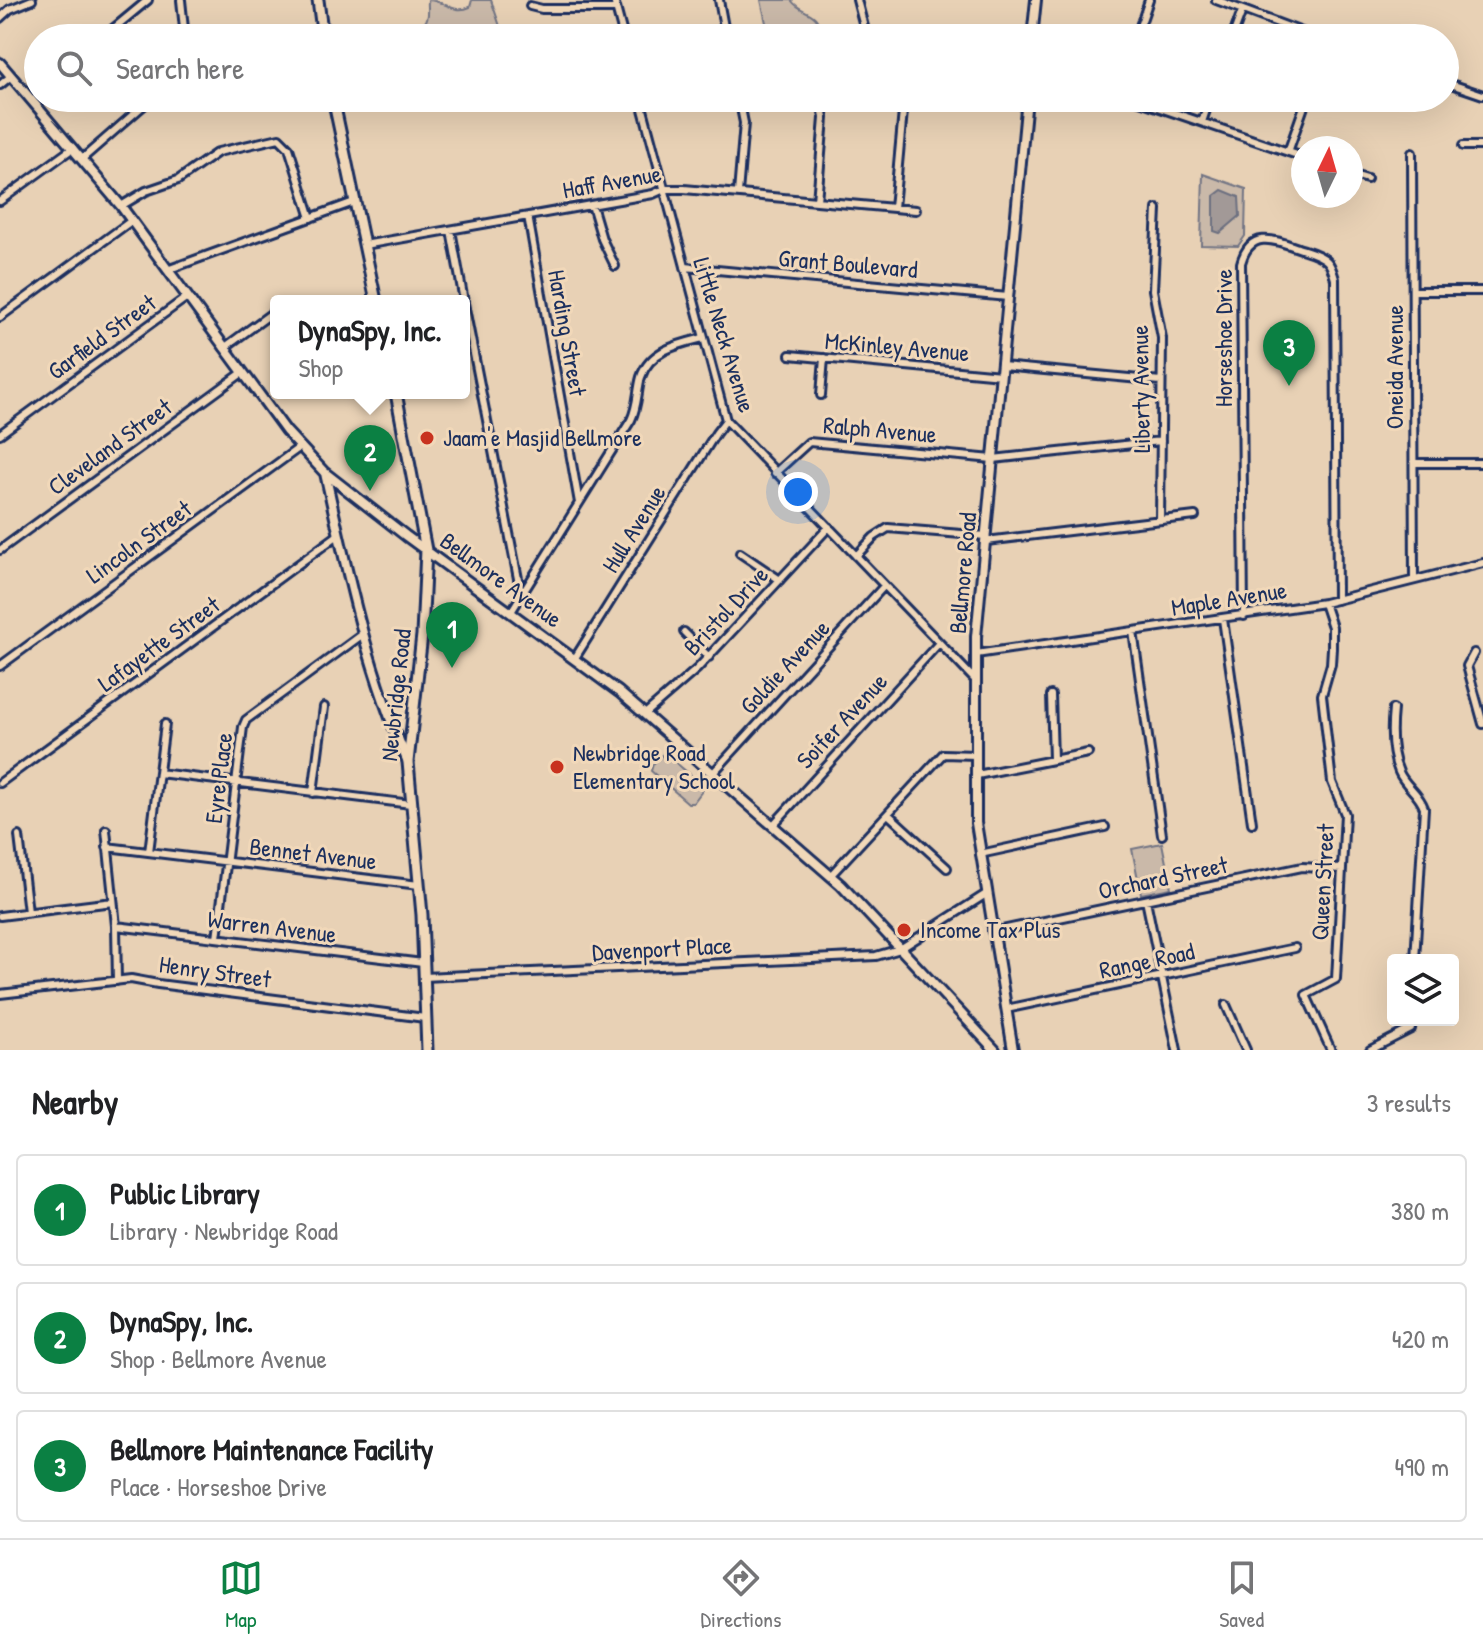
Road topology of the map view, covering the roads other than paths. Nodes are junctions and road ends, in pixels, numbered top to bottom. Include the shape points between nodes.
1 (32, 0) edge
2 (148, 0) edge
3 (181, 0) edge
4 (318, 0) edge
5 (614, 0) edge
6 (719, 0) edge
7 (857, 0) edge
8 (1036, 0) edge
9 (1149, 0) edge
10 (1217, 0) edge
11 (530, 6) dead end
12 (616, 9) junction
13 (1242, 11) junction
14 (0, 18) edge
15 (119, 24) edge
16 (184, 24) edge
17 (321, 24) edge
18 (620, 24) edge
19 (723, 24) edge
20 (863, 24) edge
21 (1033, 24) edge
22 (1141, 24) edge
23 (1237, 24) edge
24 (1279, 24) edge
25 (0, 63) edge
26 (11, 76) junction
27 (0, 85) edge
28 (24, 87) edge
29 (1459, 87) edge
30 (1483, 95) edge
31 (46, 112) edge
32 (136, 112) edge
33 (336, 112) edge
34 (644, 112) edge
35 (742, 112) edge
36 (823, 112) edge
37 (903, 112) edge
38 (1026, 112) edge
39 (1172, 112) edge
40 (1205, 112) edge
41 (1302, 112) edge
42 (1202, 122) junction
43 (1463, 146) dead end
44 (1483, 146) edge
45 (73, 148) junction
46 (1288, 152) junction
47 (1291, 153) edge
48 (1412, 153) dead end
49 (82, 159) junction
50 (1363, 178) edge
51 (1367, 179) dead end
52 (664, 189) junction
53 (738, 193) junction
54 (0, 201) edge
55 (817, 201) junction
56 (354, 202) junction
57 (592, 205) junction
58 (121, 206) junction
59 (894, 208) junction
60 (1157, 209) dead end
61 (916, 210) dead end
62 (528, 216) junction
63 (311, 218) junction
64 (131, 221) junction
65 (451, 230) junction
66 (364, 245) junction
67 (615, 266) dead end
68 (685, 267) junction
69 (167, 270) junction
70 (1413, 291) junction
71 (1483, 291) edge
72 (375, 295) edge
73 (463, 295) edge
74 (187, 297) junction
75 (1008, 297) junction
76 (270, 314) edge
77 (0, 317) edge
78 (470, 335) edge
79 (703, 338) junction
80 (224, 348) junction
81 (790, 355) dead end
82 (824, 358) junction
83 (1001, 371) junction
84 (242, 373) junction
85 (1161, 381) junction
86 (821, 395) dead end
87 (397, 399) edge
88 (726, 420) junction
89 (0, 434) edge
90 (1161, 441) junction
91 (300, 447) junction
92 (993, 459) junction
93 (1414, 463) junction
94 (1483, 463) edge
95 (324, 472) junction
96 (775, 473) junction
97 (579, 503) junction
98 (1195, 516) dead end
99 (1160, 520) junction
100 (829, 527) junction
101 (338, 535) junction
102 (986, 538) junction
103 (0, 550) edge
104 (426, 550) junction
105 (740, 553) dead end
106 (856, 556) junction
107 (1483, 563) edge
108 (780, 580) junction
109 (1414, 580) junction
110 (884, 586) junction
111 (521, 595) junction
112 (1337, 600) junction
113 (1324, 603) junction
114 (511, 612) junction
115 (1244, 616) junction
116 (1223, 619) junction
117 (1133, 631) junction
118 (684, 632) dead end
119 (363, 634) junction
120 (939, 643) junction
121 (1474, 653) dead end
122 (976, 654) junction
123 (709, 657) junction
124 (575, 658) junction
125 (0, 666) edge
126 (976, 681) junction
127 (1051, 695) dead end
128 (324, 707) dead end
129 (1393, 709) dead end
130 (645, 714) junction
131 (165, 724) dead end
132 (1483, 724) edge
133 (1088, 753) dead end
134 (976, 755) junction
135 (1053, 759) junction
136 (408, 762) junction
137 (159, 773) junction
138 (713, 773) junction
139 (977, 775) junction
140 (0, 783) edge
141 (236, 783) junction
142 (313, 793) junction
143 (411, 804) junction
144 (888, 814) junction
145 (1252, 823) dead end
146 (773, 825) junction
147 (1105, 827) dead end
148 (106, 830) dead end
149 (1162, 835) dead end
150 (19, 836) dead end
151 (107, 847) junction
152 (149, 852) junction
153 (980, 854) junction
154 (227, 861) junction
155 (947, 868) dead end
156 (1342, 869) junction
157 (830, 876) junction
158 (419, 885) junction
159 (986, 894) junction
160 (1146, 900) junction
161 (113, 902) junction
162 (28, 912) junction
163 (0, 916) edge
164 (116, 926) junction
165 (992, 932) junction
166 (217, 938) junction
167 (1295, 948) dead end
168 (900, 949) junction
169 (1415, 954) edge
170 (423, 963) junction
171 (1162, 976) junction
172 (424, 977) junction
173 (117, 981) junction
174 (0, 994) edge
175 (1226, 1005) dead end
176 (1006, 1009) junction
177 (425, 1018) junction
178 (1411, 1026) edge
179 (427, 1050) edge
180 (995, 1050) edge
181 (1013, 1050) edge
182 (1177, 1050) edge
183 (1246, 1050) edge
184 (1331, 1050) edge
185 (1370, 1050) edge

1 - 14 street
2 - 15 street
3 - 16 street
4 - 17 main road
5 - 12 street
6 - 19 street
7 - 20 street
8 - 21 main road
9 - 22 street
10 - 13 street
11 - 12 street
12 - 18 street
13 - 23 street
13 - 24 street
25 - 26 main road, Bellmore Avenue
26 - 27 street
26 - 28 main road, Bellmore Avenue
29 - 30 street
31 - 45 main road, Bellmore Avenue
32 - 49 street
33 - 56 main road
34 - 52 street, Little Neck Avenue
35 - 53 street
36 - 55 street
37 - 59 street
38 - 75 main road, Bellmore Road
39 - 42 street
40 - 42 street
41 - 46 street
42 - 46 street
43 - 44 street
45 - 49 main road, Bellmore Avenue
45 - 54 street
46 - 47 street
48 - 70 street, Oneida Avenue
49 - 58 main road, Bellmore Avenue
50 - 51 street
52 - 53 street, Haff Avenue
52 - 57 street, Haff Avenue
52 - 68 street, Little Neck Avenue
53 - 55 street, Haff Avenue
55 - 59 street, Haff Avenue
56 - 63 street
56 - 66 main road
57 - 62 street, Haff Avenue
57 - 67 street
58 - 63 street via 178,180 218,152 279,138 289,148
58 - 64 main road, Bellmore Avenue
59 - 61 street, Haff Avenue
60 - 85 street, Liberty Avenue via 1153,290 1162,338
62 - 65 street, Haff Avenue
62 - 97 street, Harding Street
63 - 69 street
64 - 69 main road, Bellmore Avenue
64 - 77 street
65 - 66 street, Haff Avenue
65 - 73 street
66 - 72 main road
68 - 75 street, Grant Boulevard
68 - 79 street, Little Neck Avenue
69 - 74 main road, Bellmore Avenue
70 - 71 street
70 - 93 street, Oneida Avenue
74 - 80 main road, Bellmore Avenue
74 - 89 street, Garfield Street
75 - 83 main road, Bellmore Road
76 - 80 street
78 - 111 street
79 - 88 street, Little Neck Avenue
79 - 97 street via 667,349 650,361 631,420
80 - 84 main road, Bellmore Avenue
81 - 82 street, McKinley Avenue
82 - 83 street, McKinley Avenue
82 - 86 street
83 - 85 street, McKinley Avenue
83 - 92 main road, Bellmore Road
84 - 91 main road, Bellmore Avenue
84 - 103 street, Cleveland Street
85 - 90 street, Liberty Avenue
87 - 104 main road, Newbridge Road
88 - 96 street, Little Neck Avenue
88 - 124 street, Hull Avenue
90 - 92 street, Ralph Avenue
90 - 99 street, Liberty Avenue
91 - 95 main road, Bellmore Avenue
91 - 125 street, Lincoln Street
92 - 96 street, Ralph Avenue via 809,442
92 - 102 main road, Bellmore Road
93 - 94 street
93 - 109 street, Oneida Avenue
95 - 101 main road
95 - 104 main road, Bellmore Avenue
96 - 100 street, Little Neck Avenue
97 - 111 street
98 - 99 street
99 - 102 street
100 - 106 street, Little Neck Avenue
100 - 108 street, Bristol Drive
101 - 119 main road
101 - 140 street, Lafayette Street
102 - 106 street via 888,528
102 - 122 main road, Bellmore Road
104 - 114 main road, Bellmore Avenue
104 - 136 main road, Newbridge Road
105 - 108 street
106 - 110 street, Little Neck Avenue
107 - 109 street, Maple Avenue
108 - 123 street, Bristol Drive
109 - 112 street, Maple Avenue
110 - 120 street, Little Neck Avenue
110 - 138 street, Goldie Avenue
111 - 114 street
112 - 113 street, Maple Avenue
112 - 115 street, Horseshoe Drive via 1335,279 1328,261 1319,255 1263,239 1251,244 1241,263
113 - 115 street, Maple Avenue
113 - 156 street, Queen Street via 1332,648 1322,695 1332,782 1345,814
114 - 124 main road, Bellmore Avenue
115 - 116 street, Maple Avenue
116 - 117 street, Maple Avenue
116 - 145 street
117 - 122 street, Maple Avenue
117 - 149 street
118 - 123 street
119 - 136 main road via 384,709
119 - 141 street, Eyre Place via 246,720
120 - 126 street, Little Neck Avenue
120 - 146 street, Soifer Avenue
121 - 132 street via 1467,666
122 - 126 main road, Bellmore Road
123 - 130 street, Bristol Drive
124 - 130 main road, Bellmore Avenue
126 - 134 main road, Bellmore Road
127 - 135 street
128 - 142 street
129 - 169 street via 1390,729 1399,773 1424,808
130 - 138 main road, Bellmore Avenue
131 - 137 street
133 - 135 street
134 - 139 main road, Bellmore Road
134 - 144 street via 943,754
135 - 139 street
136 - 143 main road, Newbridge Road
137 - 141 street
137 - 152 street
138 - 146 main road, Bellmore Avenue
139 - 153 main road, Bellmore Road
141 - 142 street
141 - 154 street, Eyre Place
142 - 143 street
143 - 158 main road, Newbridge Road
144 - 155 street
144 - 157 street
146 - 157 main road, Bellmore Avenue
147 - 153 street
148 - 151 street
150 - 162 street
151 - 152 street, Bennet Avenue
151 - 161 street
152 - 154 street, Bennet Avenue
153 - 159 main road, Bellmore Road
154 - 158 street, Bennet Avenue
154 - 166 street, Eyre Place
156 - 160 street, Orchard Street via 1302,867
156 - 184 street, Queen Street via 1336,979 1306,995
157 - 168 main road, Bellmore Avenue
158 - 170 main road, Newbridge Road
159 - 165 main road, Bellmore Road
159 - 168 street
160 - 165 street, Orchard Street
160 - 171 street
161 - 162 street
161 - 164 street
162 - 163 street
164 - 166 street, Warren Avenue
164 - 173 street
165 - 176 main road, Bellmore Road
166 - 170 street, Warren Avenue
167 - 171 street, Range Road
168 - 172 street, Davenport Place via 876,956
168 - 180 main road, Bellmore Avenue
170 - 172 main road, Newbridge Road
171 - 176 street, Range Road
171 - 182 street
172 - 177 main road, Newbridge Road
173 - 174 street, Henry Street
173 - 177 street, Henry Street
175 - 183 street
176 - 181 main road, Bellmore Road
177 - 179 main road, Newbridge Road
178 - 185 street

